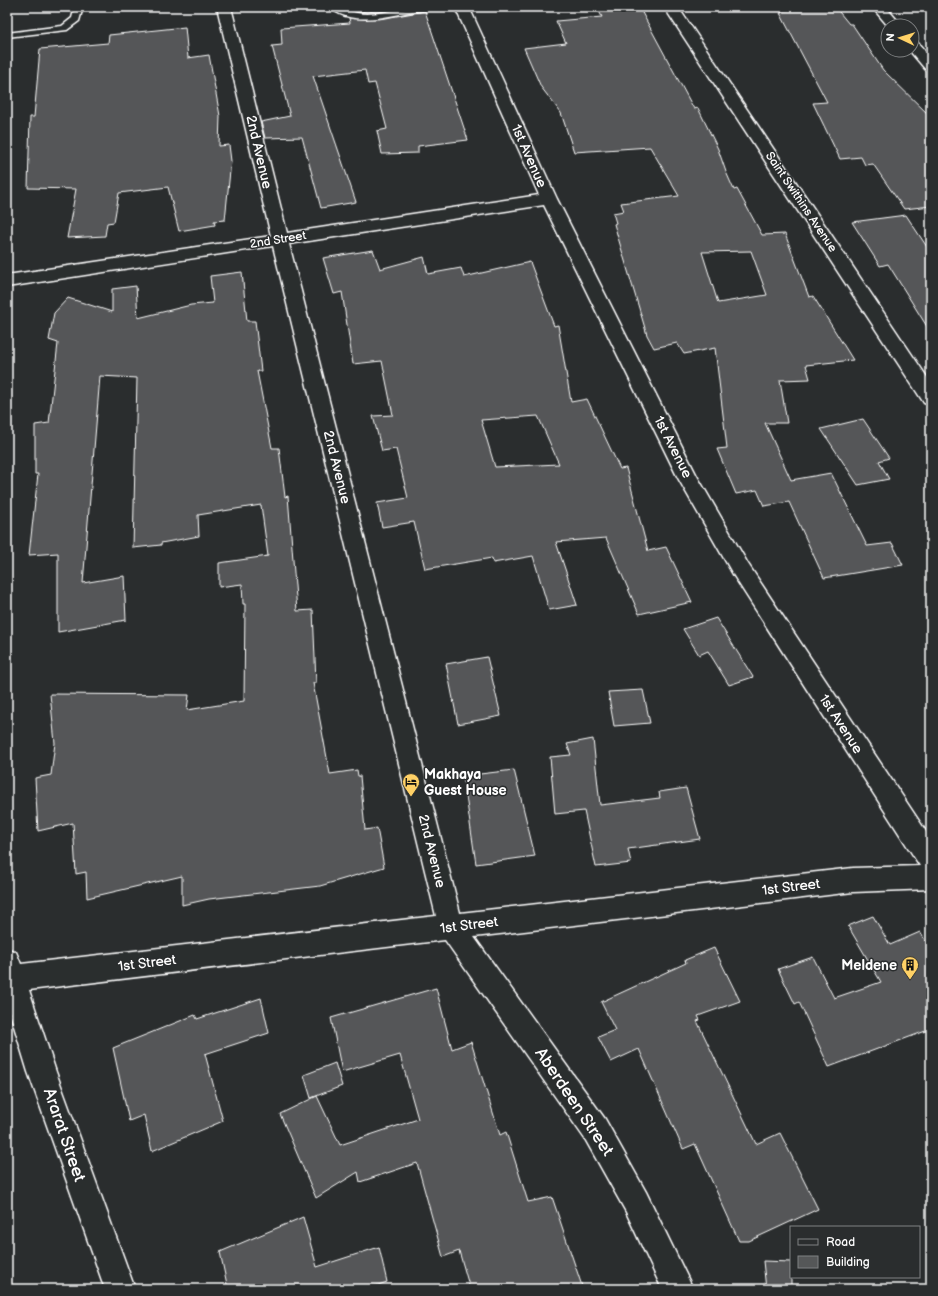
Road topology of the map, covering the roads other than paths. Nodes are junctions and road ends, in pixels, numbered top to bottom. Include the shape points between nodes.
1 (79, 7) edge
2 (224, 7) edge
3 (334, 7) edge
4 (426, 7) edge
5 (462, 7) edge
6 (671, 7) edge
7 (879, 7) edge
8 (889, 18) edge
9 (7, 35) edge
10 (920, 54) edge
11 (931, 66) edge
12 (549, 199) junction
13 (280, 240) junction
14 (7, 281) edge
15 (931, 398) edge
16 (931, 861) edge
17 (931, 877) edge
18 (451, 927) junction
19 (8, 973) edge
20 (120, 1289) edge
21 (678, 1289) edge

1 - 9 lane via 76,19 64,28
2 - 13 street, 2nd Avenue
3 - 4 lane via 340,12 362,16
5 - 12 street, 1st Avenue
6 - 15 street, Saint Swithins Avenue
7 - 8 street
10 - 11 street
12 - 13 street, 2nd Street
12 - 16 street, 1st Avenue via 688,478 712,520 804,668
13 - 14 street, 2nd Street
13 - 18 street, 2nd Avenue
17 - 18 street, 1st Street via 853,880
18 - 19 street, 1st Street
18 - 21 street, Aberdeen Street via 595,1129 636,1202
19 - 20 street, Ararat Street via 74,1166

